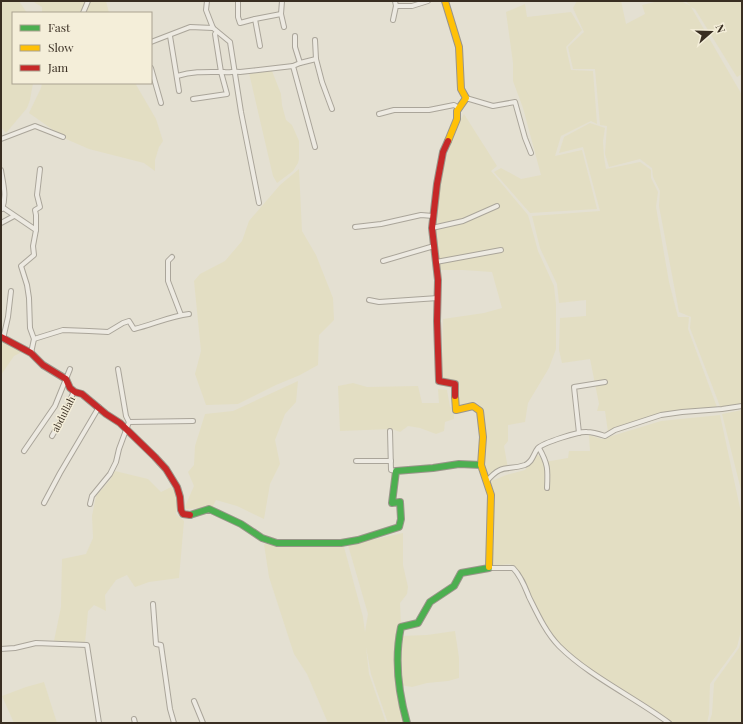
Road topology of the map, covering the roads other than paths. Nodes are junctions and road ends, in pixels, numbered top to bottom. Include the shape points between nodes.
1 (88, 1) edge
2 (207, 1) edge
3 (238, 1) edge
4 (282, 1) edge
5 (428, 1) edge
6 (445, 1) edge
7 (395, 3) edge
8 (83, 12) edge
9 (281, 14) junction
10 (255, 19) junction
11 (393, 20) dead end
12 (284, 27) dead end
13 (213, 28) junction
14 (217, 32) junction
15 (170, 36) junction
16 (295, 36) dead end
17 (315, 40) dead end
18 (152, 42) edge
19 (260, 46) dead end
20 (316, 59) junction
21 (300, 63) junction
22 (293, 66) junction
23 (235, 71) junction
24 (152, 72) edge
25 (221, 72) junction
26 (177, 76) junction
27 (179, 91) dead end
28 (466, 98) junction
29 (193, 99) dead end
30 (161, 103) dead end
31 (459, 108) junction
32 (332, 109) dead end
33 (379, 114) dead end
34 (63, 137) dead end
35 (1, 139) edge
36 (315, 147) dead end
37 (531, 153) dead end
38 (40, 169) dead end
39 (1, 170) edge
40 (259, 203) dead end
41 (497, 206) dead end
42 (2, 208) edge
43 (14, 216) junction
44 (433, 216) junction
45 (1, 223) edge
46 (355, 227) dead end
47 (432, 228) junction
48 (36, 230) junction
49 (434, 246) junction
50 (501, 250) dead end
51 (172, 257) dead end
52 (382, 261) dead end
53 (436, 262) junction
54 (10, 291) dead end
55 (438, 298) junction
56 (369, 300) dead end
57 (189, 314) dead end
58 (181, 315) junction
59 (2, 338) edge
60 (34, 339) junction
61 (31, 353) junction
62 (70, 369) dead end
63 (118, 369) dead end
64 (66, 379) junction
65 (605, 382) dead end
66 (74, 391) junction
67 (742, 406) edge
68 (99, 407) junction
69 (193, 421) dead end
70 (129, 422) junction
71 (126, 428) junction
72 (390, 431) dead end
73 (579, 433) junction
74 (52, 436) dead end
75 (539, 448) junction
76 (24, 451) dead end
77 (356, 461) dead end
78 (391, 461) junction
79 (481, 465) junction
80 (396, 471) junction
81 (487, 481) junction
82 (547, 488) dead end
83 (44, 503) dead end
84 (90, 504) dead end
85 (489, 568) junction
86 (153, 604) dead end
87 (1, 649) edge
88 (194, 701) dead end
89 (99, 723) edge
90 (174, 723) edge
91 (202, 723) edge
92 (407, 723) edge
93 (669, 723) edge

1 - 8 street
2 - 13 street via 206,10
3 - 10 street via 240,23
4 - 9 street
5 - 7 street via 412,6
6 - 28 street via 459,47 461,89
7 - 11 street
9 - 10 street
9 - 12 street
10 - 19 street
13 - 14 street
13 - 15 street via 190,27
14 - 23 street via 230,42
14 - 25 street via 215,34
15 - 18 street
15 - 26 street
16 - 21 street via 295,47
17 - 20 street
20 - 21 street
20 - 32 street
21 - 22 street
22 - 23 street
22 - 36 street
23 - 25 street
23 - 40 street
24 - 30 street
25 - 26 street via 194,72
25 - 29 street via 227,94
26 - 27 street
28 - 31 street
28 - 37 street via 493,106 515,102
31 - 33 street via 454,105 430,110 394,110
31 - 44 street via 443,152
34 - 35 street via 35,126
38 - 48 street via 37,195 40,207 35,210
39 - 42 street via 5,194
41 - 47 street via 463,221
42 - 43 street
43 - 45 street
43 - 48 street
44 - 46 street
44 - 47 street
47 - 49 street
48 - 60 street via 34,255 21,266 27,285 30,328
49 - 52 street
49 - 53 street
50 - 53 street
51 - 58 street via 168,261 168,280
53 - 55 street
54 - 59 street via 8,317
55 - 56 street via 379,302
55 - 79 street via 439,381 455,384 456,410 473,406 480,411 483,437
57 - 58 street
58 - 60 street via 134,329 129,321 108,332 63,330
59 - 61 street
60 - 61 street
61 - 64 street via 43,365
62 - 64 street
63 - 70 street
64 - 66 street
64 - 76 street via 55,406
65 - 73 street via 574,387
66 - 68 street
66 - 74 street, abdullah
67 - 73 street via 661,415 615,430 605,436 585,431
68 - 71 street
68 - 83 street
69 - 70 street
70 - 71 street
71 - 80 street via 166,469 177,487 183,514 190,515 209,509 241,524 262,538 277,543 341,543 399,527 400,502 392,503
71 - 84 street via 116,462 110,474 92,496
72 - 78 street
73 - 75 street
75 - 81 street via 526,465 503,468
75 - 82 street via 547,466
77 - 78 street
78 - 80 street via 391,470
79 - 80 street via 459,464
79 - 81 street
81 - 85 street via 491,495
85 - 92 street via 461,573 454,586 430,602 418,623 401,627 396,658 397,688
85 - 93 street via 513,568 558,646
86 - 90 street via 156,644 161,645
87 - 89 street via 36,644 87,645
88 - 91 street

